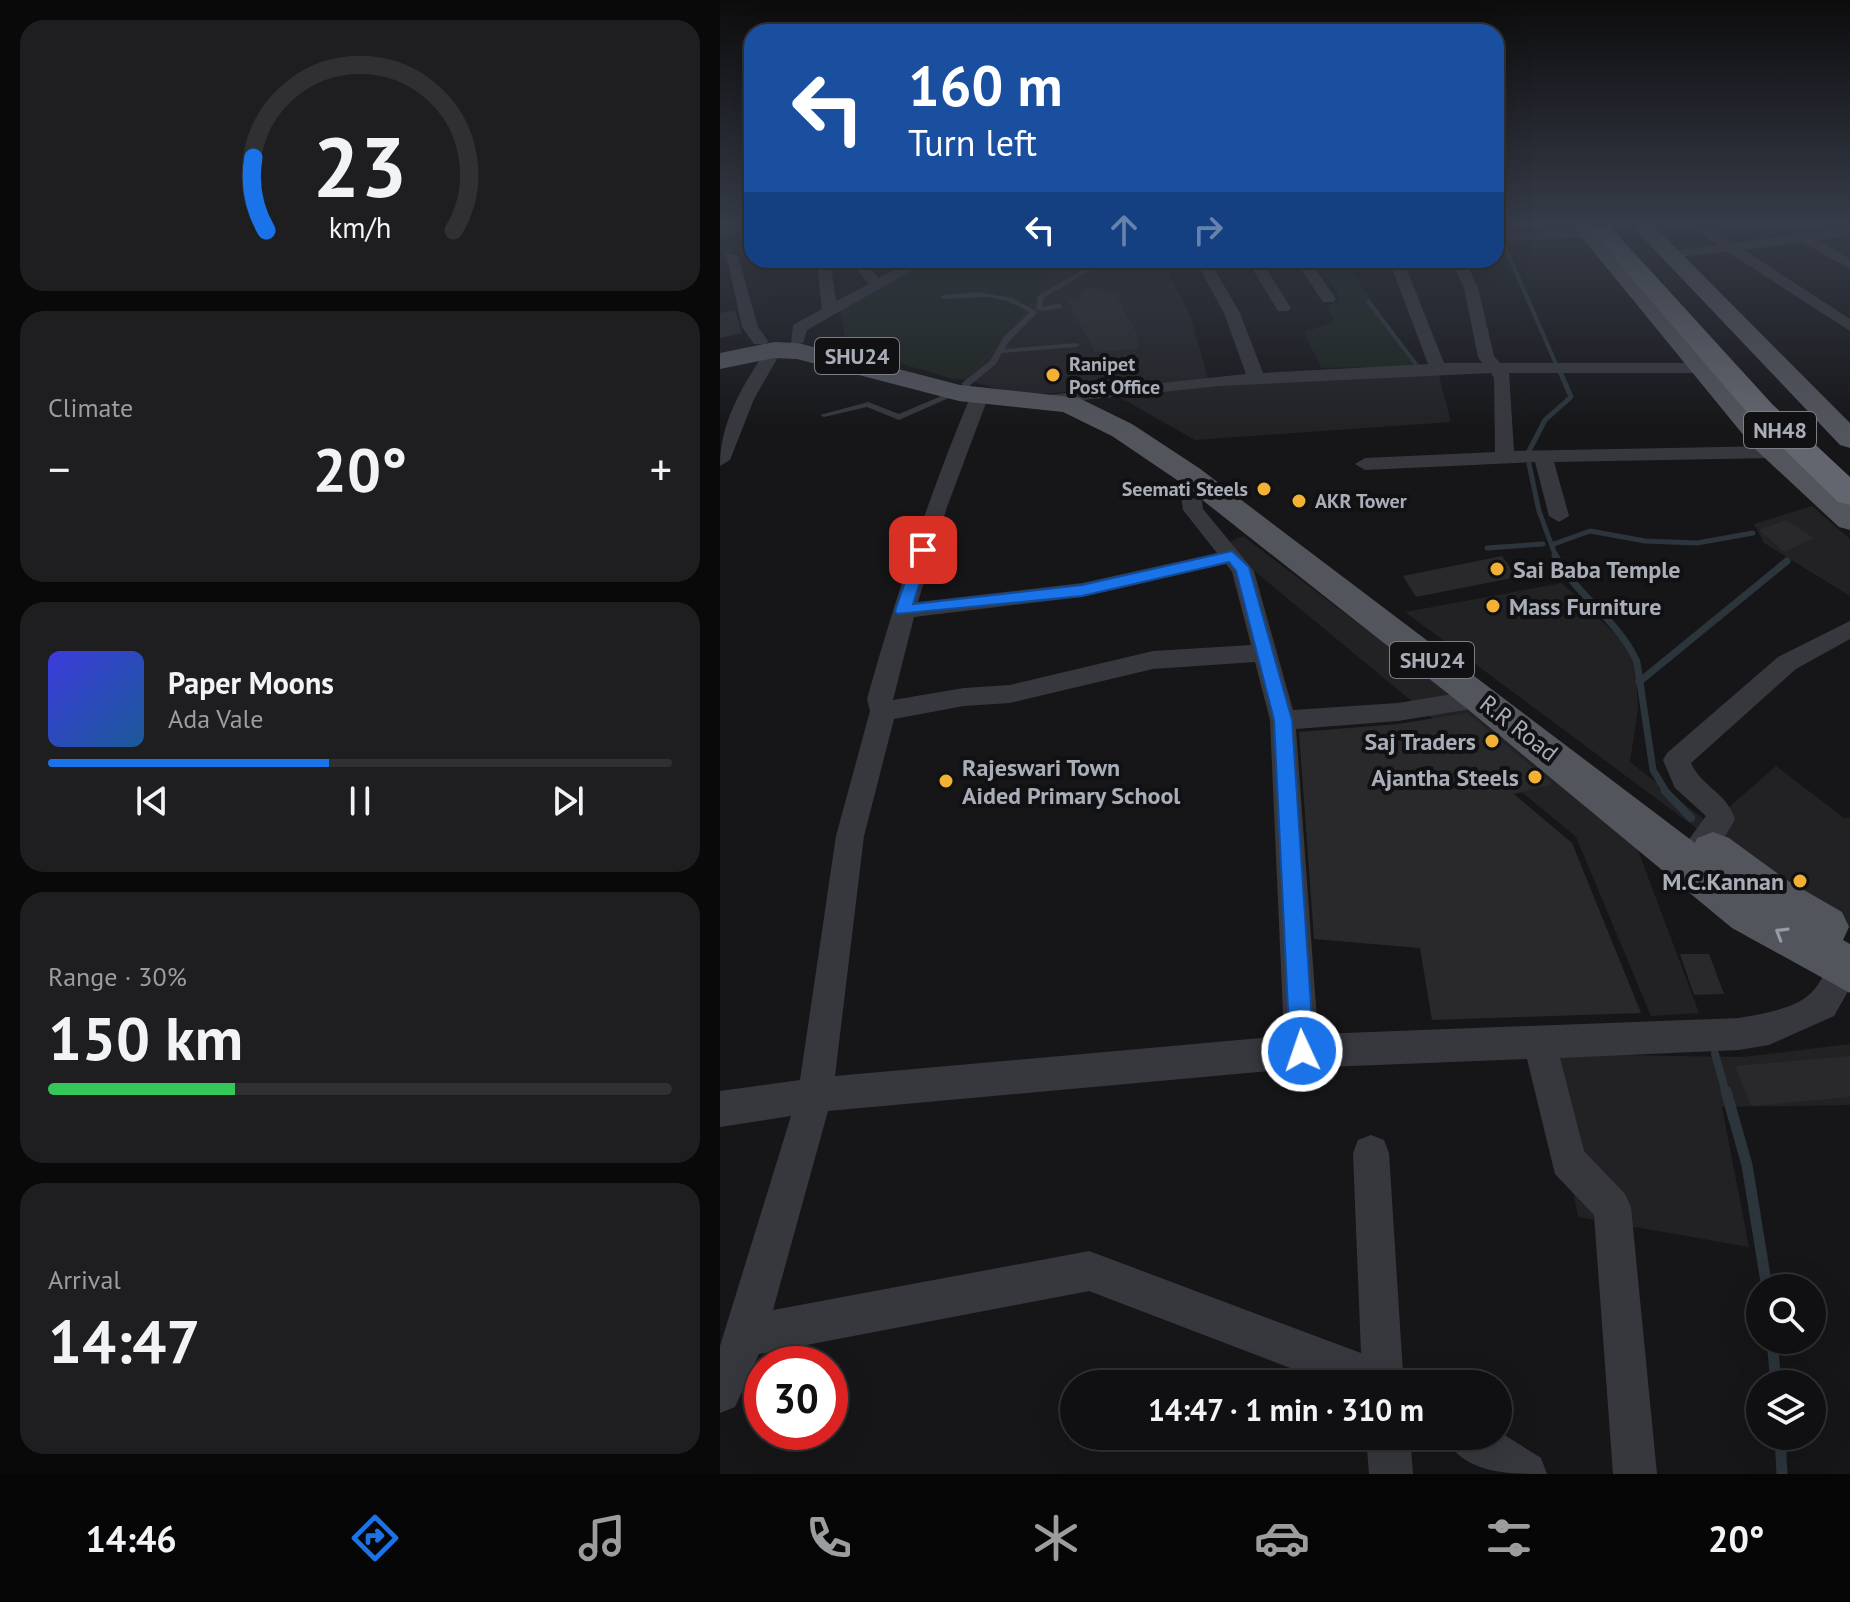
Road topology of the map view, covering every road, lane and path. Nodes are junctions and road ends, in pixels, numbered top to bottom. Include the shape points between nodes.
1 (741, 293) edge
2 (828, 293) edge
3 (861, 293) edge
4 (1047, 293) edge
5 (1221, 293) edge
6 (1274, 293) edge
7 (1324, 293) edge
8 (1409, 293) edge
9 (1472, 293) edge
10 (1647, 293) edge
11 (1699, 293) edge
12 (1702, 293) edge
13 (1798, 293) edge
14 (943, 297) dead end
15 (1328, 299) dead end
16 (1058, 306) dead end
17 (1283, 308) dead end
18 (830, 310) junction
19 (1036, 310) junction
20 (1850, 326) edge
21 (777, 343) junction
22 (1076, 345) dead end
23 (1002, 351) junction
24 (720, 353) edge
25 (720, 361) edge
26 (1709, 363) junction
27 (1438, 368) junction
28 (1495, 368) junction
29 (1256, 378) junction
30 (974, 392) junction
31 (1051, 403) junction
32 (824, 415) dead end
33 (1850, 439) edge
34 (1775, 452) junction
35 (1850, 456) edge
36 (1505, 457) junction
37 (1543, 457) junction
38 (720, 460) edge
39 (1365, 464) dead end
40 (1188, 474) junction
41 (1850, 495) edge
42 (1559, 516) dead end
43 (1850, 520) edge
44 (1232, 556) junction
45 (903, 611) junction
46 (1850, 629) edge
47 (1265, 653) junction
48 (1465, 701) dead end
49 (883, 711) junction
50 (1283, 720) junction
51 (1701, 842) junction
52 (1849, 959) edge
53 (1539, 1040) junction
54 (1302, 1051) junction
55 (815, 1095) junction
56 (720, 1109) edge
57 (1371, 1153) dead end
58 (746, 1336) junction
59 (1350, 1370) edge
60 (1383, 1370) edge
61 (720, 1392) edge
62 (1389, 1450) edge
63 (1488, 1450) edge
64 (1391, 1474) edge
65 (1525, 1474) edge
66 (1635, 1474) edge

1 - 21 street via 750,327
2 - 18 street
3 - 18 street
4 - 19 lane
5 - 29 street
6 - 17 street
7 - 15 street
8 - 27 street
9 - 28 street via 1486,357
10 - 26 main road
11 - 35 highway, NH48
12 - 33 main road
13 - 20 street
14 - 19 lane via 1012,297
16 - 19 lane
18 - 21 street
19 - 23 lane
21 - 24 main road, R.R Road / SHU24
21 - 25 main road, R.R Road / SHU24
21 - 30 main road, R.R Road / SHU24
21 - 38 street via 745,399
22 - 23 lane
23 - 30 lane
26 - 28 street
26 - 34 main road
26 - 41 highway, NH48
27 - 28 street
27 - 29 street
28 - 36 street via 1503,377
29 - 31 street
30 - 31 main road, R.R Road / SHU24
30 - 32 lane via 899,417 868,404
30 - 45 street
31 - 40 main road, R.R Road / SHU24 via 1122,430
31 - 51 main road, R.R Road / SHU24 via 1093,406 1134,425
34 - 37 street
34 - 43 main road
36 - 37 street
36 - 39 street
37 - 42 street
40 - 44 street via 1193,510
52 -> 40 main road, R.R Road / SHU24 via 1749,913 1574,770
44 - 45 street via 1082,590
44 - 47 street via 1243,571
45 - 49 street via 880,699
46 - 51 street via 1787,663 1676,760 1685,780 1718,809 1721,819
47 - 49 street via 1153,660 1010,694
47 - 50 street
48 - 50 street
49 - 55 street via 850,836
50 - 54 street
51 - 52 main road, R.R Road / SHU24
52 - 53 street via 1822,1005 1769,1029
53 - 54 street
53 - 66 street via 1568,1161 1612,1207
54 - 55 street
55 - 56 street
55 - 58 street
57 - 60 street
58 - 59 street via 1089,1271
58 - 61 street
62 - 64 street
63 - 65 street

